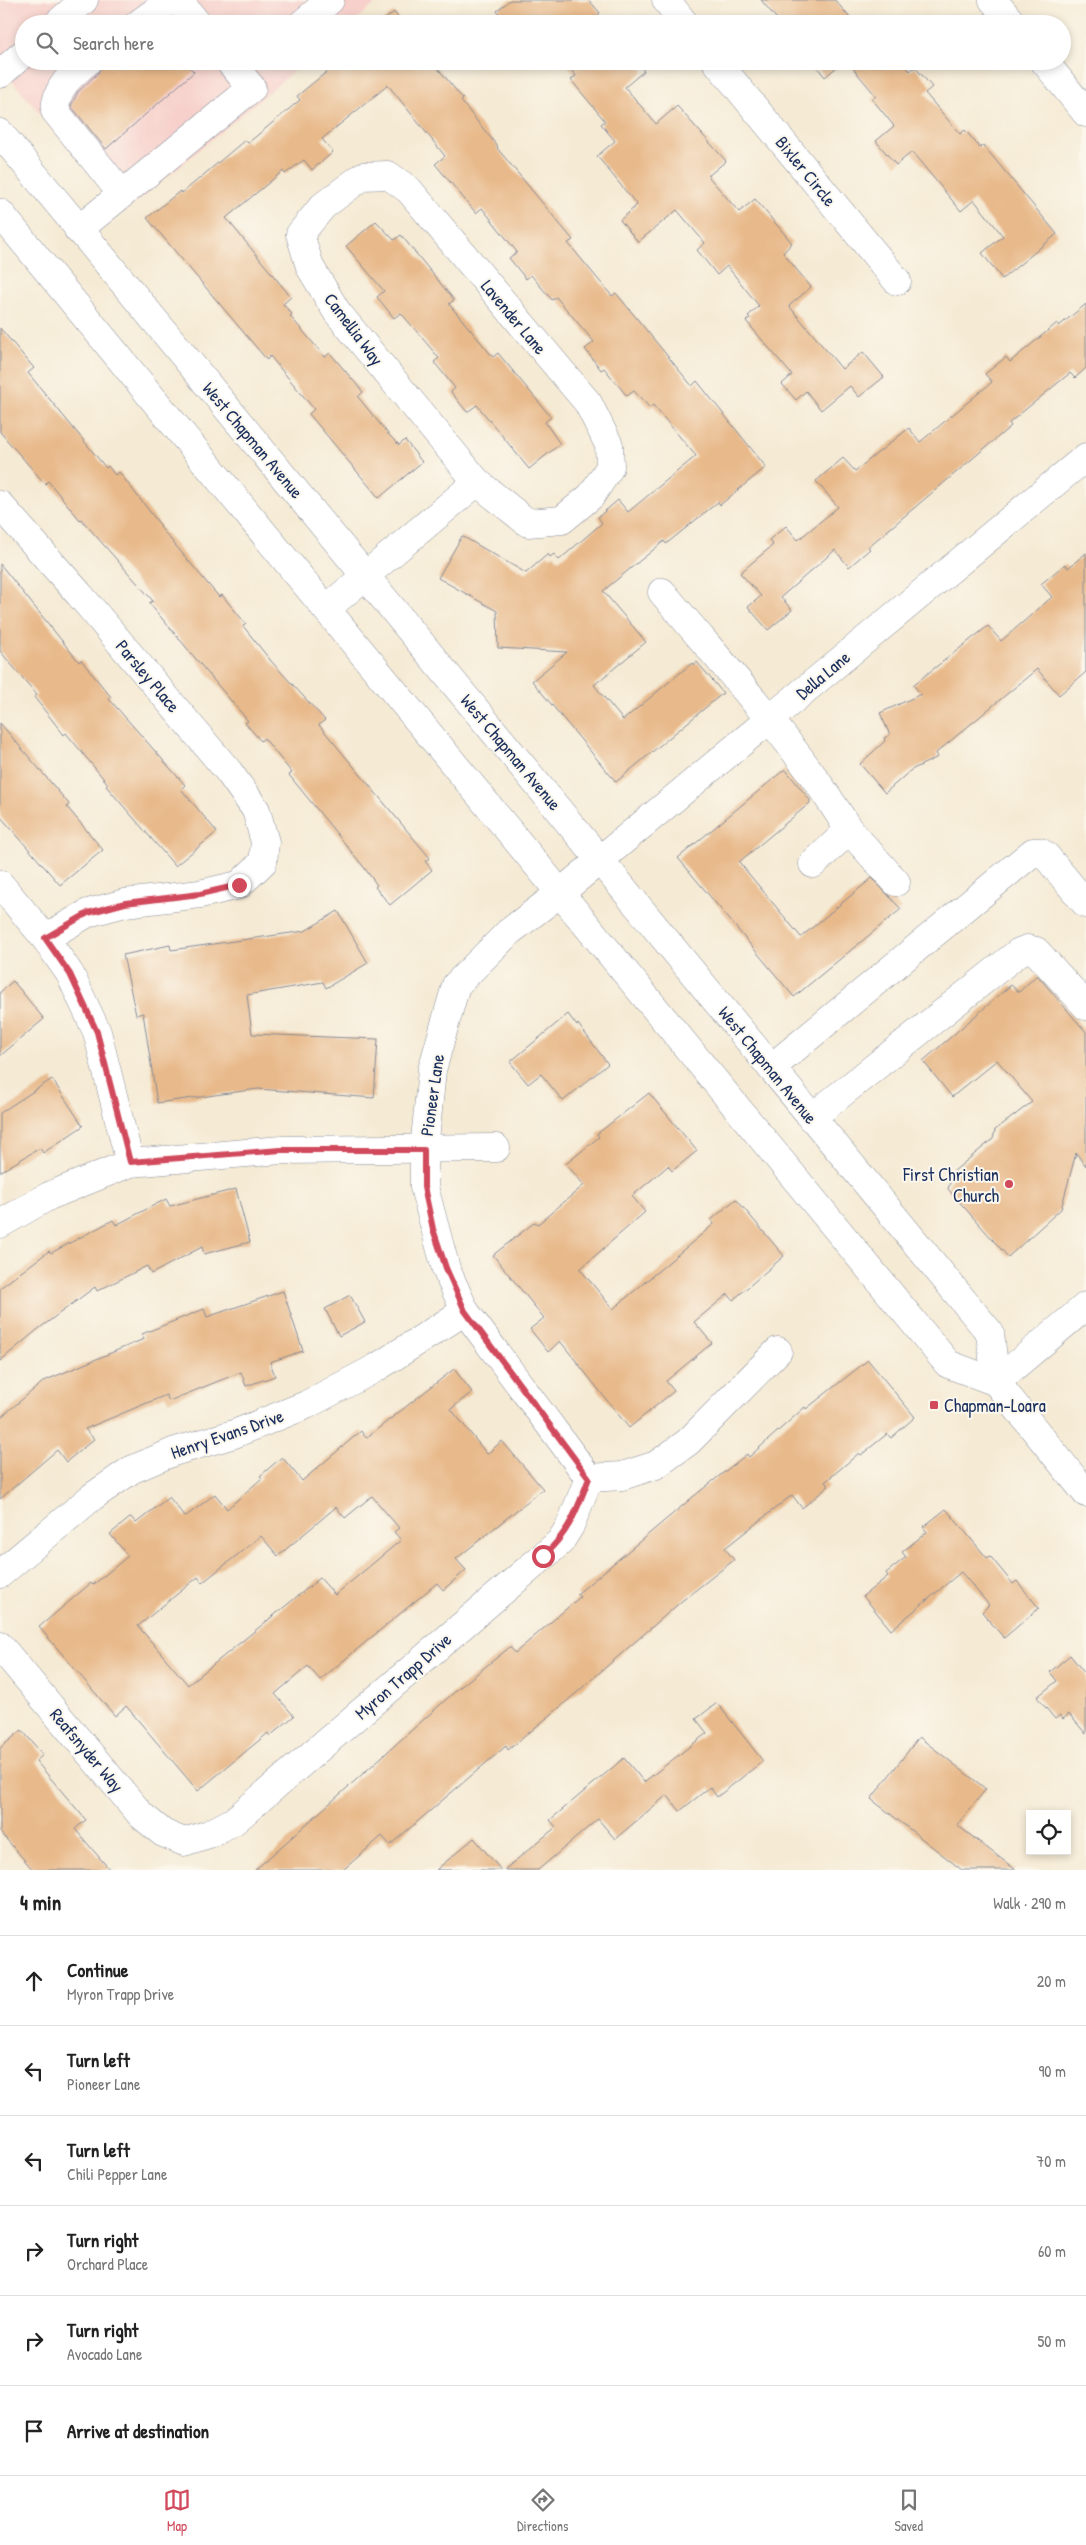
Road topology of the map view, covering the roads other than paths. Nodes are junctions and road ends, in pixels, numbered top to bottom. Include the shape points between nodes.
1 (84, 0) edge
2 (171, 0) edge
3 (178, 0) edge
4 (330, 0) edge
5 (666, 0) edge
6 (993, 0) edge
7 (67, 15) edge
8 (150, 15) edge
9 (190, 15) edge
10 (312, 15) edge
11 (678, 15) edge
12 (1006, 15) edge
13 (15, 61) edge
14 (78, 70) edge
15 (237, 70) edge
16 (723, 70) edge
17 (1051, 70) edge
18 (0, 74) edge
19 (1086, 113) edge
20 (0, 133) edge
21 (363, 176) joint
22 (122, 194) junction
23 (0, 213) edge
24 (78, 230) junction
25 (897, 281) dead end
26 (1086, 458) edge
27 (477, 482) junction
28 (591, 496) joint
29 (0, 505) edge
30 (365, 576) junction
31 (662, 592) dead end
32 (326, 609) junction
33 (769, 720) junction
34 (849, 830) junction
35 (600, 860) junction
36 (812, 864) dead end
37 (896, 882) dead end
38 (0, 884) edge
39 (560, 893) junction
40 (1086, 904) edge
41 (45, 938) junction
42 (1086, 1006) edge
43 (771, 1068) junction
44 (811, 1118) junction
45 (496, 1148) dead end
46 (424, 1150) junction
47 (130, 1162) junction
48 (0, 1224) edge
49 (1086, 1306) edge
50 (465, 1311) junction
51 (778, 1351) dead end
52 (996, 1382) junction
53 (589, 1478) junction
54 (1086, 1492) edge
55 (0, 1574) edge
56 (0, 1646) edge
57 (184, 1842) joint

1 - 7 street
2 - 8 street
3 - 9 street
4 - 10 street
5 - 11 street
6 - 12 street
13 - 18 street
14 - 22 street via 66,80 55,99 55,111
15 - 22 street via 252,88
16 - 25 street, Bixler Circle
17 - 19 street
20 - 24 street, West Chapman Avenue
21 - 27 street, Camellia Way via 323,206 300,234 310,267 337,312
21 - 28 street, Lavender Lane via 388,176 409,190 588,403 609,445 610,467
22 - 24 street
23 - 32 street
24 - 30 street, West Chapman Avenue
26 - 33 street, Della Lane
27 - 28 street, Camellia Way via 528,524 562,520
27 - 30 street
29 - 41 street, Parsley Place via 228,772 256,810 265,842 263,862 239,885 200,894 125,903 88,913
30 - 32 street
30 - 35 street, West Chapman Avenue
31 - 33 street
32 - 39 street
33 - 34 street via 832,801
33 - 35 street, Della Lane
34 - 36 street
34 - 37 street
35 - 39 street, Della Lane
35 - 43 street, West Chapman Avenue
38 - 41 street
39 - 46 street, Pioneer Lane via 509,932 456,985 432,1070
39 - 52 street via 948,1364
40 - 43 street via 1046,856 1033,852
41 - 47 street via 70,974 97,1032
42 - 44 street via 1036,951 1027,949 1019,952
43 - 44 street, West Chapman Avenue
44 - 52 street, West Chapman Avenue via 990,1333
45 - 46 street
46 - 47 street via 281,1150
46 - 50 street, Pioneer Lane via 424,1187 433,1229
47 - 48 street via 49,1196
49 - 52 street
50 - 53 street, Pioneer Lane
50 - 55 street, Henry Evans Drive via 376,1368 306,1405 131,1470
51 - 53 street via 688,1442 656,1465 622,1476
52 - 54 street
53 - 57 street, Myron Trapp Drive via 570,1526 560,1542 234,1821
56 - 57 street, Reafsnyder Way via 141,1815 163,1833

